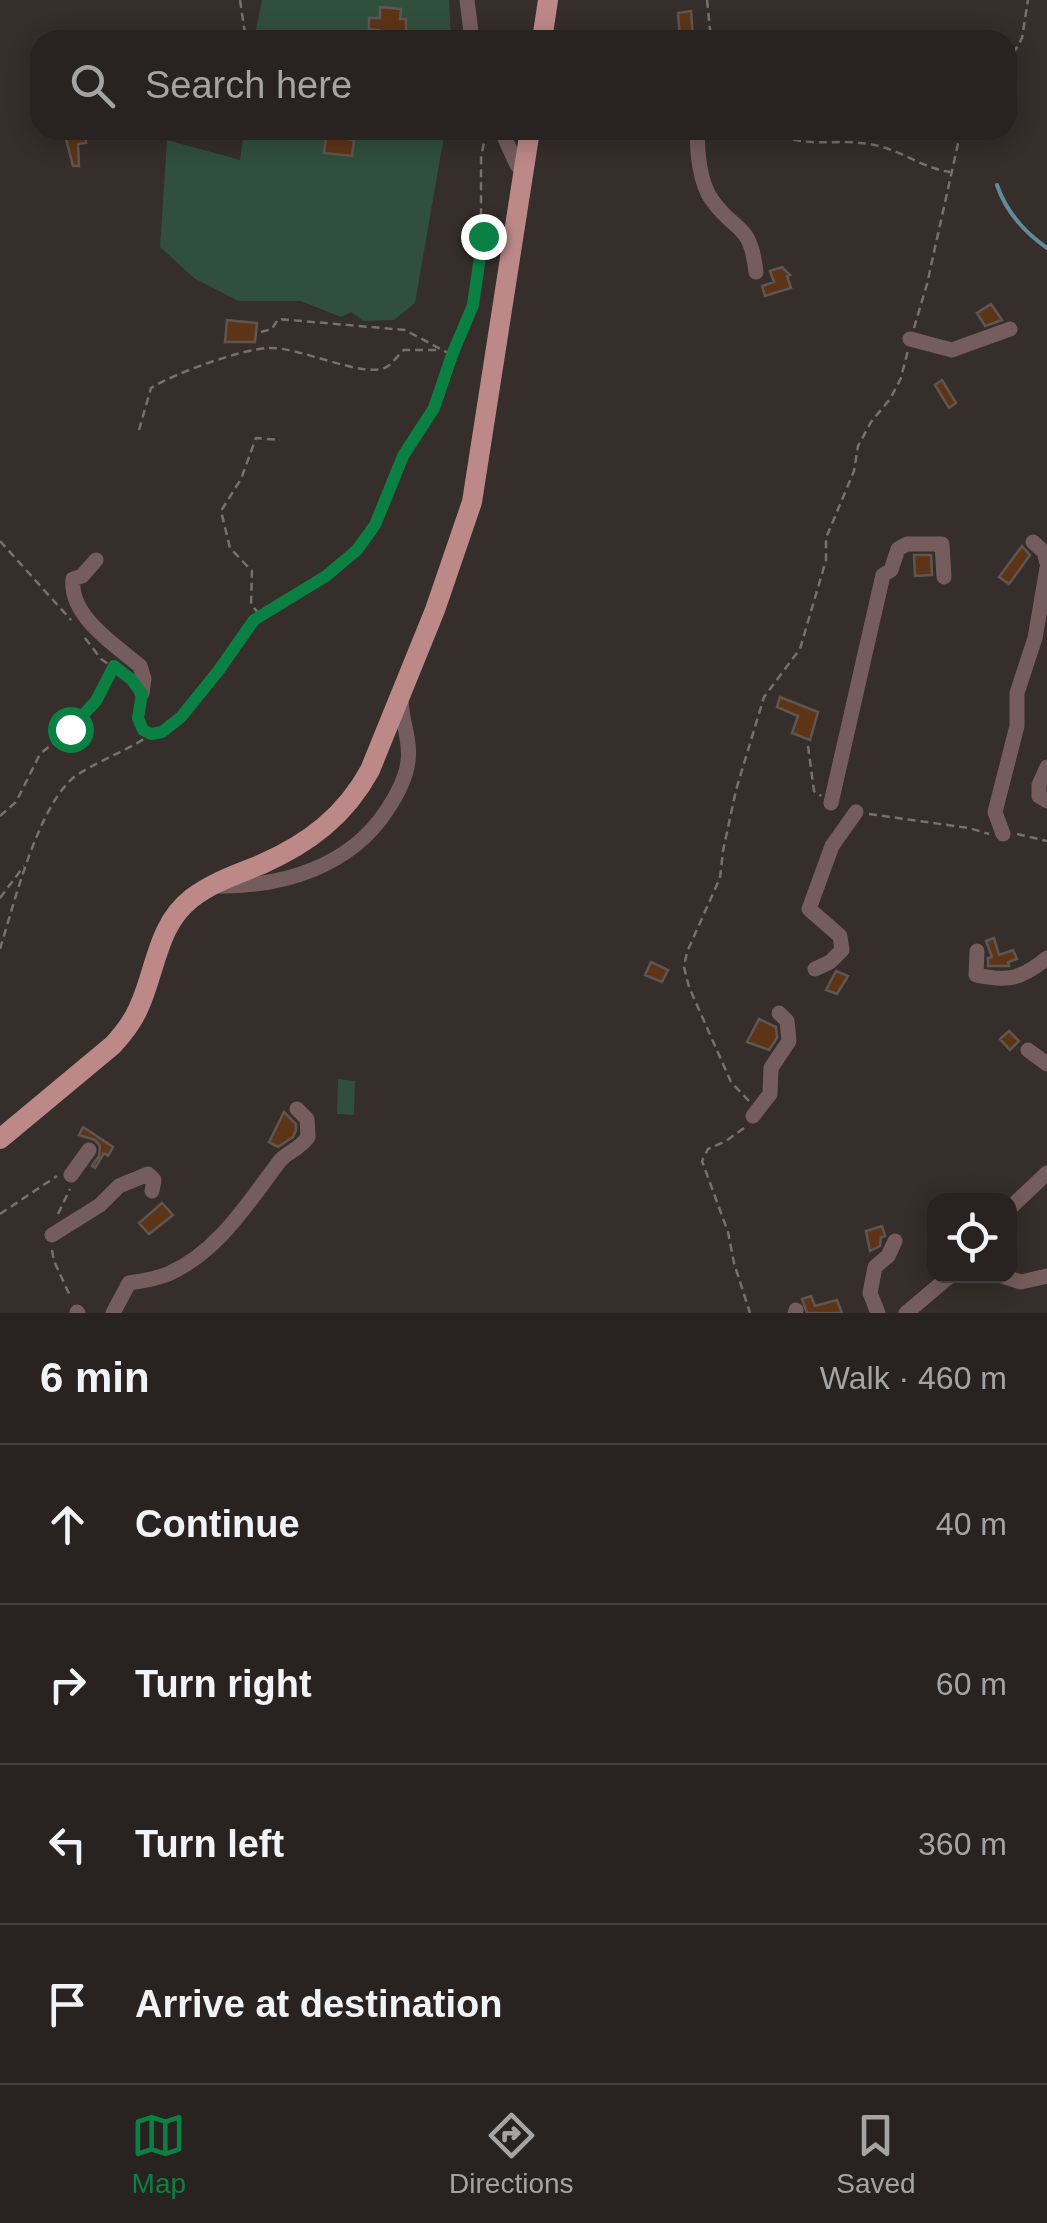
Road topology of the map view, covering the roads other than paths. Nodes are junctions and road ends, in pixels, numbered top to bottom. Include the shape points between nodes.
1 (467, 0) edge
2 (548, 0) edge
3 (471, 30) edge
4 (544, 30) edge
5 (505, 140) edge
6 (528, 140) edge
7 (697, 140) edge
8 (524, 168) junction
9 (756, 272) dead end
10 (1010, 329) dead end
11 (910, 339) road end
12 (1033, 542) dead end
13 (96, 560) dead end
14 (1047, 566) edge
15 (944, 577) dead end
16 (142, 693) road end
17 (402, 696) junction
18 (388, 732) junction
19 (408, 756) junction
20 (1047, 767) edge
21 (1047, 801) edge
22 (831, 803) road end
23 (856, 812) road end
24 (1003, 834) road end
25 (283, 854) junction
26 (290, 876) junction
27 (213, 886) junction
28 (977, 951) dead end
29 (1047, 958) edge
30 (816, 968) dead end
31 (778, 1013) dead end
32 (1028, 1050) dead end
33 (1047, 1064) edge
34 (297, 1109) dead end
35 (754, 1112) road end
36 (0, 1139) edge
37 (89, 1150) dead end
38 (1047, 1173) edge
39 (71, 1175) dead end
40 (152, 1190) dead end
41 (1017, 1201) edge
42 (52, 1234) dead end
43 (895, 1241) dead end
44 (1047, 1276) edge
45 (1017, 1281) edge
46 (942, 1283) edge
47 (114, 1313) edge
48 (878, 1313) edge
49 (906, 1313) edge

1 - 3 street
2 - 4 main road
5 - 8 street
6 - 8 main road
7 - 9 street via 709,198 746,232
8 - 17 main road via 472,502
10 - 11 street via 952,350
12 - 14 street
13 - 16 street via 73,578 79,608 140,666
14 - 24 street via 996,812
15 - 22 street via 942,544 907,544 883,574
17 - 18 main road
17 - 19 street
18 - 19 street via 397,733
18 - 25 main road via 341,812
19 - 26 street via 398,793 378,825 353,850
20 - 21 street via 1039,796
23 - 30 street via 832,846 808,908 840,936 842,950
25 - 26 street via 280,870
25 - 27 main road
26 - 27 street
27 - 36 main road via 192,898 166,930 128,1028
28 - 29 street via 976,975 1004,981
31 - 35 street via 788,1022 790,1041 771,1068 770,1094
32 - 33 street
34 - 47 street via 307,1119 308,1138 282,1157 246,1210 209,1248 167,1275 129,1284
37 - 39 street
38 - 41 street
40 - 42 street via 148,1174 119,1186
43 - 48 street via 875,1267 870,1294
44 - 45 street
46 - 49 street

